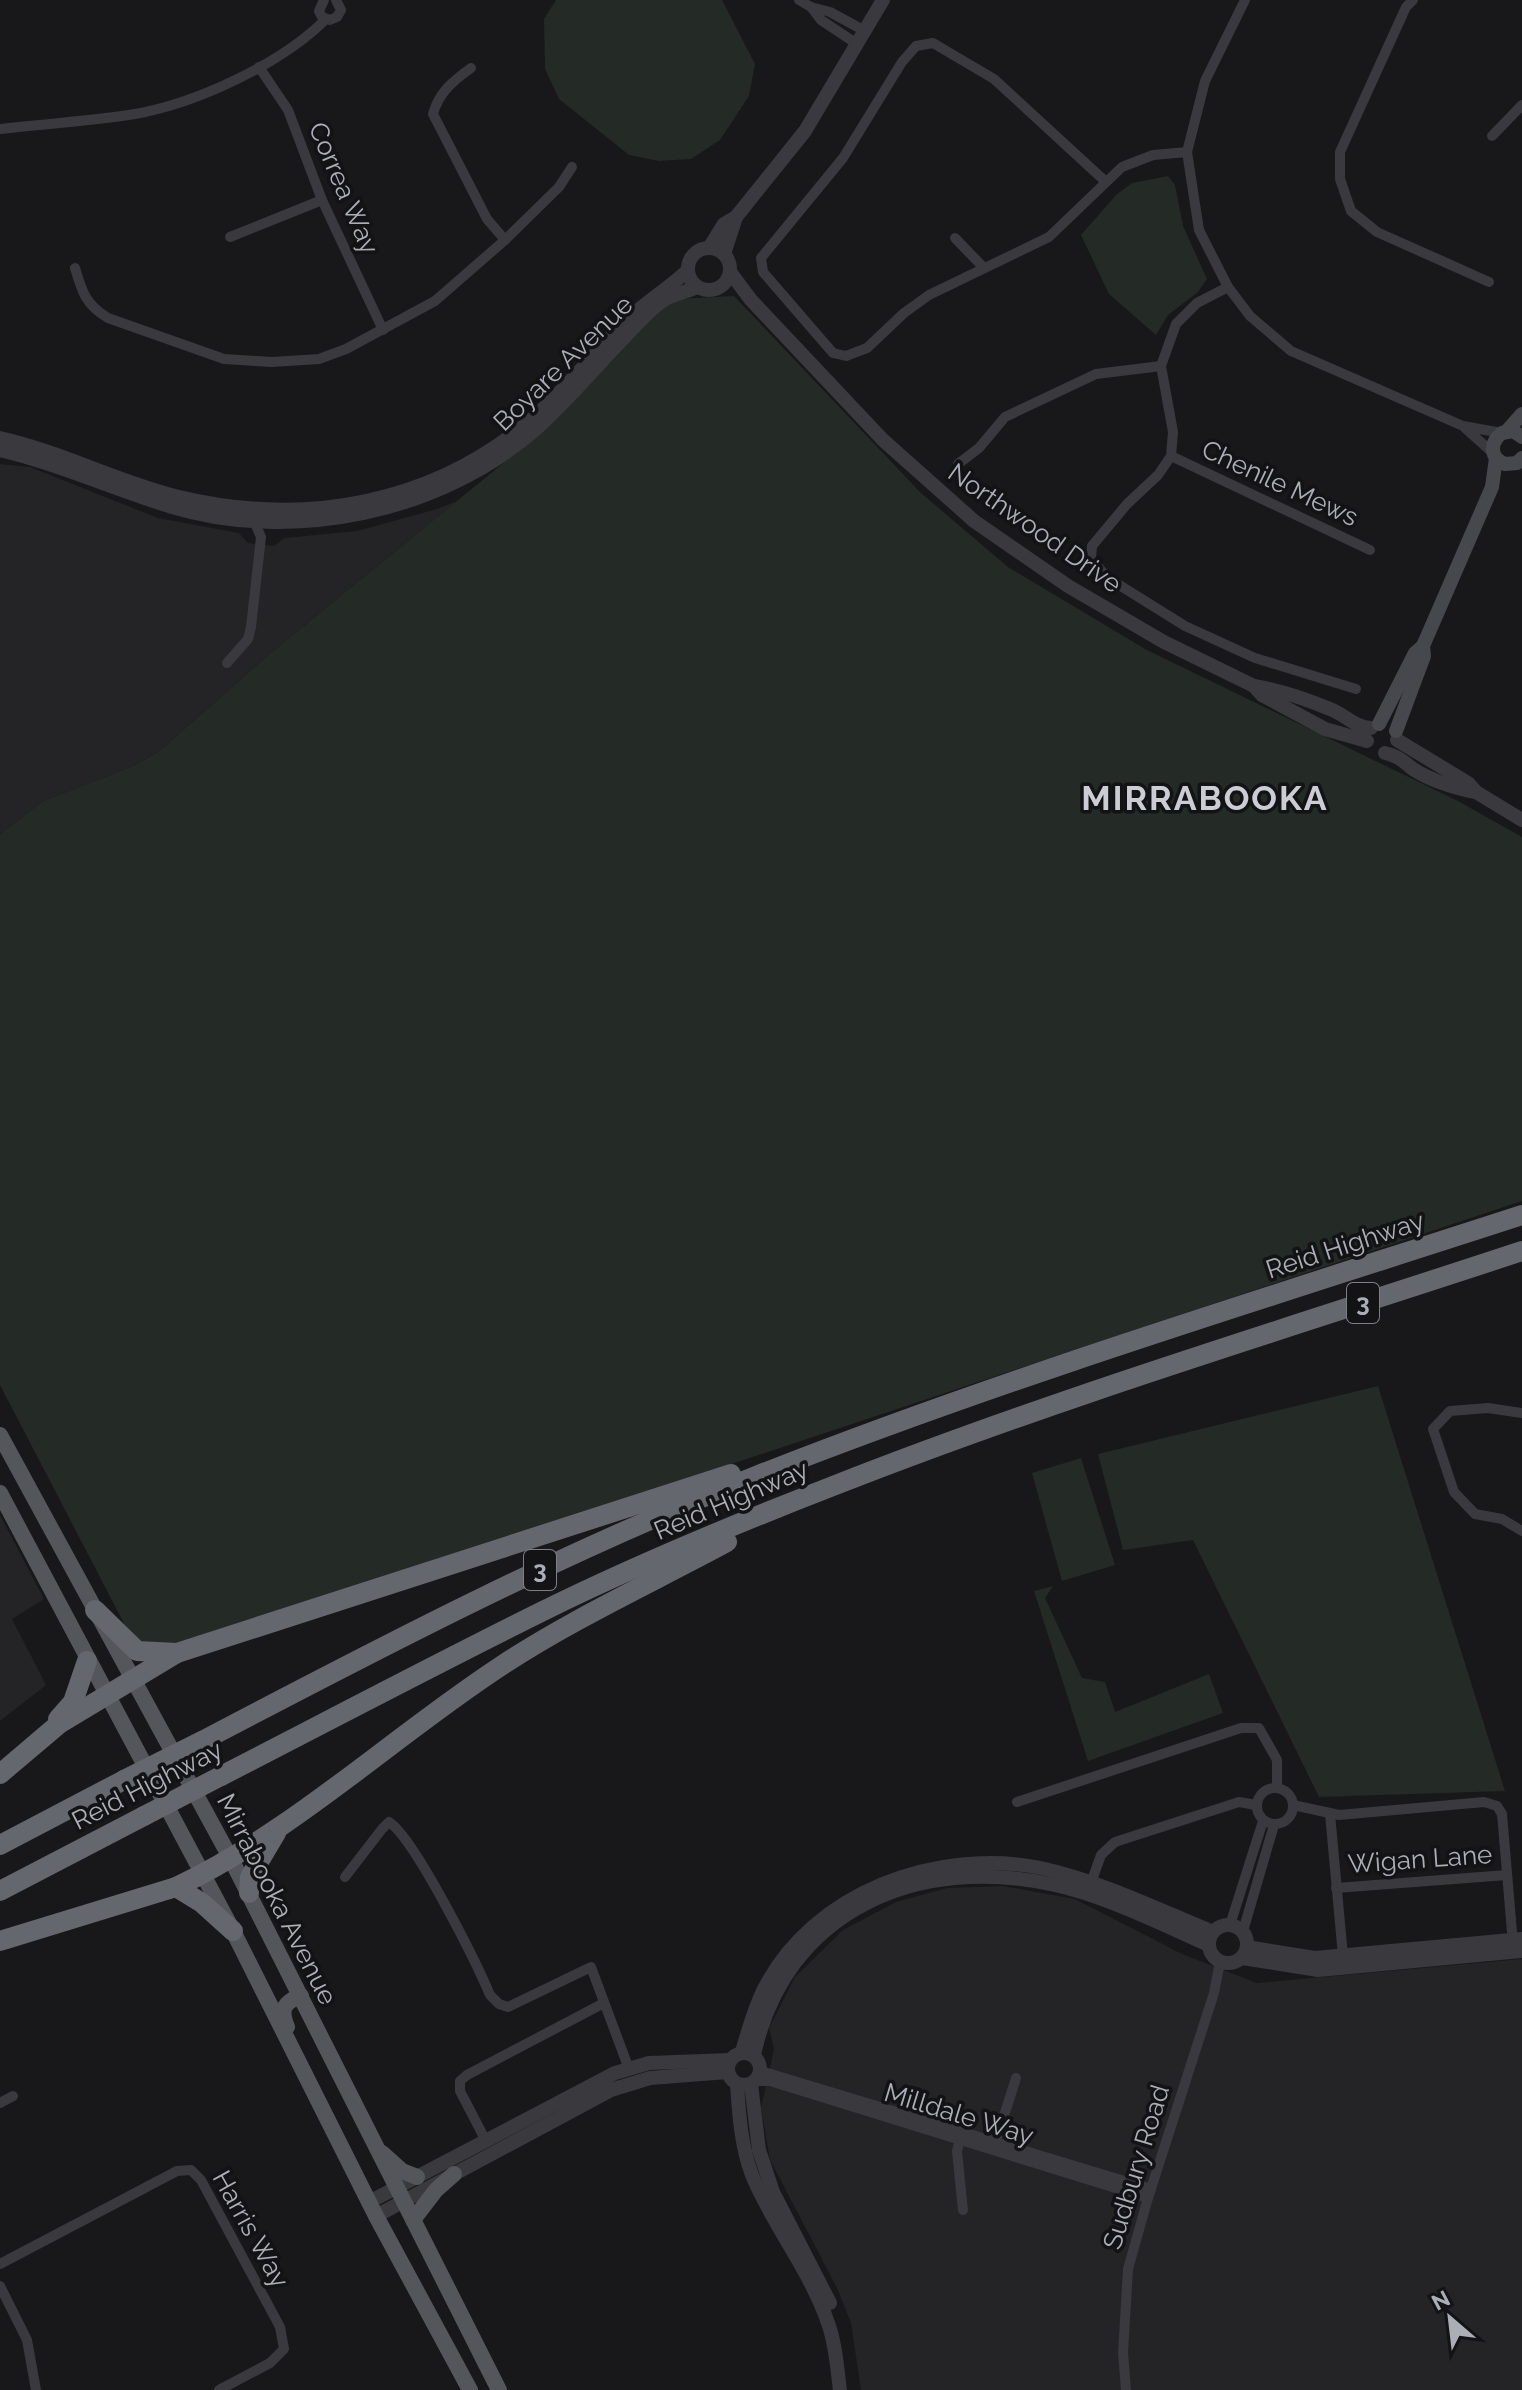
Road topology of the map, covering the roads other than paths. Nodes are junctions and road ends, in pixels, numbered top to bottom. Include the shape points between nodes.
1 (799, 0) edge
2 (883, 0) edge
3 (1245, 0) edge
4 (1413, 0) edge
5 (321, 1) edge
6 (340, 1) edge
7 (326, 19) junction
8 (861, 38) junction
9 (259, 67) junction
10 (471, 68) dead end
11 (1522, 105) edge
12 (0, 129) edge
13 (1492, 136) dead end
14 (1187, 152) junction
15 (572, 167) dead end
16 (1106, 182) junction
17 (322, 200) junction
18 (736, 217) junction
19 (230, 237) dead end
20 (955, 238) dead end
21 (505, 240) junction
22 (709, 248) junction
23 (724, 254) junction
24 (75, 268) dead end
25 (984, 268) junction
26 (687, 271) junction
27 (730, 272) junction
28 (1489, 282) dead end
29 (697, 287) junction
30 (720, 287) junction
31 (1228, 287) junction
32 (751, 300) junction
33 (383, 330) junction
34 (1161, 366) junction
35 (1522, 414) edge
36 (1463, 426) junction
37 (1504, 432) junction
38 (1522, 437) edge
39 (0, 438) edge
40 (0, 450) edge
41 (1494, 455) junction
42 (1171, 456) junction
43 (1517, 461) edge
44 (958, 464) dead end
45 (1492, 487) junction
46 (254, 521) junction
47 (274, 521) junction
48 (261, 537) junction
49 (1370, 550) dead end
50 (1423, 646) junction
51 (227, 663) dead end
52 (1356, 689) dead end
53 (1373, 731) junction
54 (1396, 736) junction
55 (1385, 753) junction
56 (1476, 792) junction
57 (1522, 820) edge
58 (1522, 1215) edge
59 (1522, 1251) edge
60 (1522, 1413) edge
61 (891, 1424) junction
62 (0, 1435) edge
63 (833, 1486) junction
64 (0, 1493) edge
65 (1522, 1531) edge
66 (95, 1610) junction
67 (177, 1653) junction
68 (87, 1661) junction
69 (134, 1680) junction
70 (107, 1696) junction
71 (39, 1740) junction
72 (0, 1774) edge
73 (1277, 1788) junction
74 (1017, 1802) dead end
75 (1256, 1805) junction
76 (1293, 1805) junction
77 (1330, 1814) junction
78 (1269, 1823) junction
79 (277, 1829) junction
80 (0, 1845) edge
81 (231, 1859) junction
82 (203, 1875) junction
83 (1507, 1875) junction
84 (345, 1877) dead end
85 (920, 1878) junction
86 (1091, 1883) junction
87 (176, 1887) junction
88 (1336, 1888) junction
89 (0, 1891) edge
90 (249, 1893) junction
91 (1164, 1918) junction
92 (1236, 1928) junction
93 (233, 1931) junction
94 (1211, 1938) junction
95 (0, 1941) edge
96 (1518, 1946) edge
97 (1245, 1952) junction
98 (1416, 1955) junction
99 (1343, 1956) junction
100 (1220, 1962) junction
101 (301, 1996) junction
102 (604, 2003) junction
103 (629, 2069) junction
104 (745, 2070) junction
105 (306, 2077) junction
106 (1016, 2078) dead end
107 (13, 2096) dead end
108 (0, 2103) edge
109 (961, 2135) junction
110 (486, 2141) junction
111 (373, 2143) junction
112 (995, 2145) junction
113 (454, 2174) junction
114 (417, 2177) junction
115 (1150, 2193) junction
116 (400, 2195) junction
117 (372, 2209) junction
118 (963, 2210) dead end
119 (413, 2220) junction
120 (0, 2264) edge
121 (0, 2286) edge
122 (468, 2387) edge
123 (36, 2390) edge
124 (219, 2390) edge
125 (494, 2390) edge
126 (840, 2390) edge
127 (848, 2390) edge
128 (1126, 2390) edge

1 - 8 street via 830,12
2 - 8 street
3 - 14 street via 1205,81
4 - 28 street via 1340,152 1340,179 1351,211 1377,232
5 - 7 street via 319,11
6 - 7 street via 340,14
7 - 9 street
8 - 18 street via 805,131
9 - 12 street via 200,95 138,113
9 - 17 street, Correa Way via 288,110
10 - 21 street via 437,99 433,114 487,219
11 - 13 street
14 - 16 street via 1153,155 1122,167
14 - 31 street via 1199,230
15 - 21 street
16 - 25 street via 1049,237
16 - 25 street via 994,79 933,43 916,46 843,158 761,258 763,272 833,353 846,356 867,348 929,295
17 - 19 street
17 - 33 street, Correa Way
18 - 22 street via 724,224
18 - 23 street
20 - 25 street
21 - 33 street via 435,301
22 - 23 street
22 - 26 street via 694,254
23 - 27 street
24 - 33 street via 84,297 100,313 224,359 319,359
26 - 29 street
26 - 39 street, Boyare Avenue via 628,319 513,434 440,477 371,500 314,510 243,509 177,496
27 - 30 street
27 - 32 street, Northwood Drive
29 - 30 street
29 - 47 street, Boyare Avenue via 665,299 536,429 480,469 428,494 369,511
30 - 32 street, Northwood Drive
31 - 34 street via 1197,303 1176,324
31 - 36 street via 1250,316 1291,351
32 - 53 street, Northwood Drive via 883,440 974,521 1068,586 1164,642 1254,686 1328,708
34 - 42 street via 1173,432
34 - 44 street via 1096,374 1005,417
35 - 37 main road
36 - 37 street
36 - 41 street
37 - 38 main road
37 - 41 main road via 1494,441
40 - 46 street, Boyare Avenue via 41,459 172,507
41 - 43 main road
41 - 45 main road
42 - 49 street, Chenile Mews
42 - 52 street via 1092,546 1091,559 1100,572 1199,633 1255,658
43 - 45 main road
45 - 50 main road
46 - 47 street, Boyare Avenue
46 - 48 street
47 - 48 street
48 - 51 street via 248,639
50 - 53 main road
50 - 54 main road
53 - 54 street via 1388,725
53 - 55 street via 1376,752
54 - 55 street via 1393,748
54 - 56 street
55 - 56 street
56 - 57 street
58 - 61 highway, Reid Highway / 3
59 - 63 highway, Reid Highway / 3 via 1108,1386
60 - 65 street via 1488,1408 1450,1411 1433,1429 1454,1492 1475,1514 1502,1519
61 - 67 highway
61 - 80 highway, Reid Highway / 3, bridge via 629,1529 433,1619
62 - 66 main road, Mirrabooka Avenue
63 - 79 highway via 499,1667
63 - 89 highway, Reid Highway / 3, bridge via 544,1611
64 - 68 main road, Mirrabooka Avenue
66 - 67 highway via 137,1651
66 - 69 main road, Mirrabooka Avenue
67 - 69 highway
68 - 70 main road, Mirrabooka Avenue
68 - 71 highway via 73,1702
69 - 70 highway
69 - 81 main road, Mirrabooka Avenue
70 - 71 highway
70 - 82 main road, Mirrabooka Avenue
71 - 72 highway
73 - 74 street via 1277,1760 1259,1728 1241,1728
73 - 75 street via 1267,1789
73 - 76 street
75 - 78 street
75 - 86 street via 1239,1802 1115,1842 1101,1855
76 - 77 street
76 - 78 street via 1288,1819
77 - 83 street via 1484,1802 1497,1806
77 - 88 street
78 - 92 street
79 - 81 highway
79 - 90 highway via 250,1877
81 - 82 highway
81 - 90 main road, Mirrabooka Avenue
82 - 87 highway
82 - 93 main road, Mirrabooka Avenue
83 - 88 street, Wigan Lane
83 - 96 street
84 - 102 street via 389,1822 423,1866 499,2004 508,2007 591,1967
85 - 86 street via 937,1868 997,1863 1041,1868
85 - 91 street via 1034,1881
85 - 104 street via 870,1889 834,1909 798,1941 752,2017
86 - 91 street
87 - 93 highway
87 - 95 highway
88 - 99 street
90 - 101 main road, Mirrabooka Avenue
91 - 94 street
92 - 94 street
92 - 97 street
93 - 105 main road, Mirrabooka Avenue
94 - 100 street via 1210,1953
96 - 98 street
97 - 98 street via 1318,1970
97 - 99 street
97 - 100 street via 1227,1964
98 - 99 street
100 - 115 street, Sudbury Road
101 - 105 main road via 287,2002 282,2012
101 - 111 main road, Mirrabooka Avenue
102 - 103 street
102 - 110 street via 460,2081
103 - 104 street, Milldale Way via 649,2063
103 - 110 street, Milldale Way
104 - 109 street, Milldale Way
104 - 113 street, Milldale Way via 650,2078 611,2090
104 - 126 street via 741,2128 751,2173 828,2322
104 - 127 street via 759,2150 773,2192 831,2306
105 - 117 main road, Mirrabooka Avenue
106 - 112 street
107 - 108 street
109 - 112 street, Milldale Way
109 - 118 street via 957,2151
110 - 114 street, Milldale Way
111 - 114 main road via 401,2170
111 - 116 main road, Mirrabooka Avenue
112 - 115 street, Milldale Way
113 - 116 street, Milldale Way
113 - 119 main road
114 - 116 street, Milldale Way
115 - 128 street, Sudbury Road via 1128,2269
116 - 117 street, Milldale Way
116 - 119 main road, Mirrabooka Avenue
117 - 122 main road, Mirrabooka Avenue
119 - 125 main road, Mirrabooka Avenue
120 - 124 street, Harris Way via 177,2171 191,2170 280,2327 284,2349 270,2363
121 - 123 street via 27,2340
122 - 125 main road

